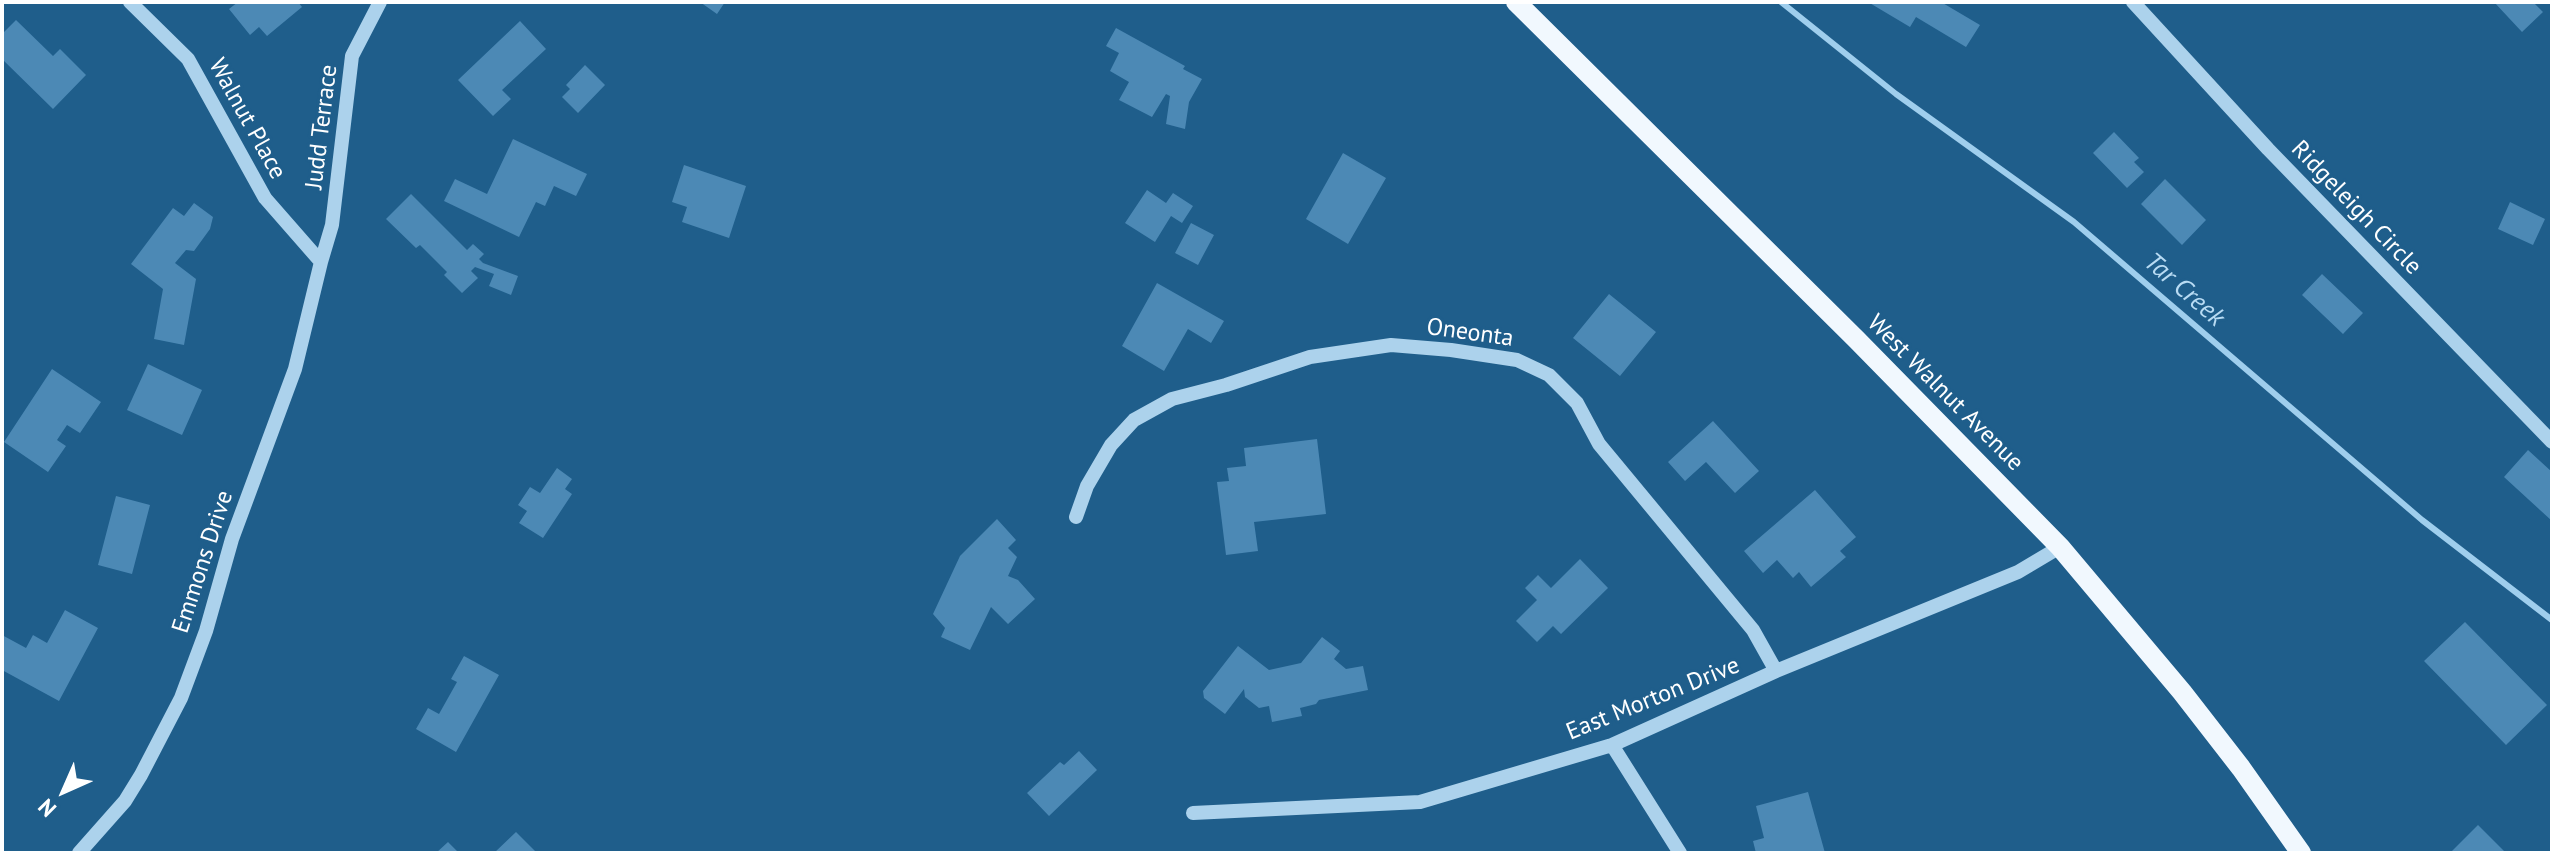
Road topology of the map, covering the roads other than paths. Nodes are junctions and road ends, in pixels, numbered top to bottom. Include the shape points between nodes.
1 (130, 2) edge
2 (380, 2) edge
3 (1516, 2) edge
4 (2133, 2) edge
5 (321, 262) junction
6 (2552, 442) edge
7 (1076, 517) dead end
8 (2060, 547) junction
9 (1776, 671) junction
10 (1612, 745) junction
11 (1193, 813) dead end
12 (79, 853) edge
13 (1680, 853) edge
14 (2301, 853) edge

1 - 5 street, Walnut Place via 188,59 265,198
2 - 5 street, Judd Terrace via 352,56 332,225
3 - 8 main road, West Walnut Avenue
4 - 6 street, Ridgeleigh Circle
5 - 12 street, Emmons Drive via 295,369 181,698 125,801
7 - 9 street, Oneonta via 1111,445 1134,420 1172,399 1310,357 1391,345 1517,360 1549,375 1577,403 1599,444 1753,630
8 - 9 street, East Morton Drive via 2018,572
8 - 14 main road, West Walnut Avenue via 2182,692
9 - 10 street, East Morton Drive
10 - 11 street, East Morton Drive via 1420,802
10 - 13 street

